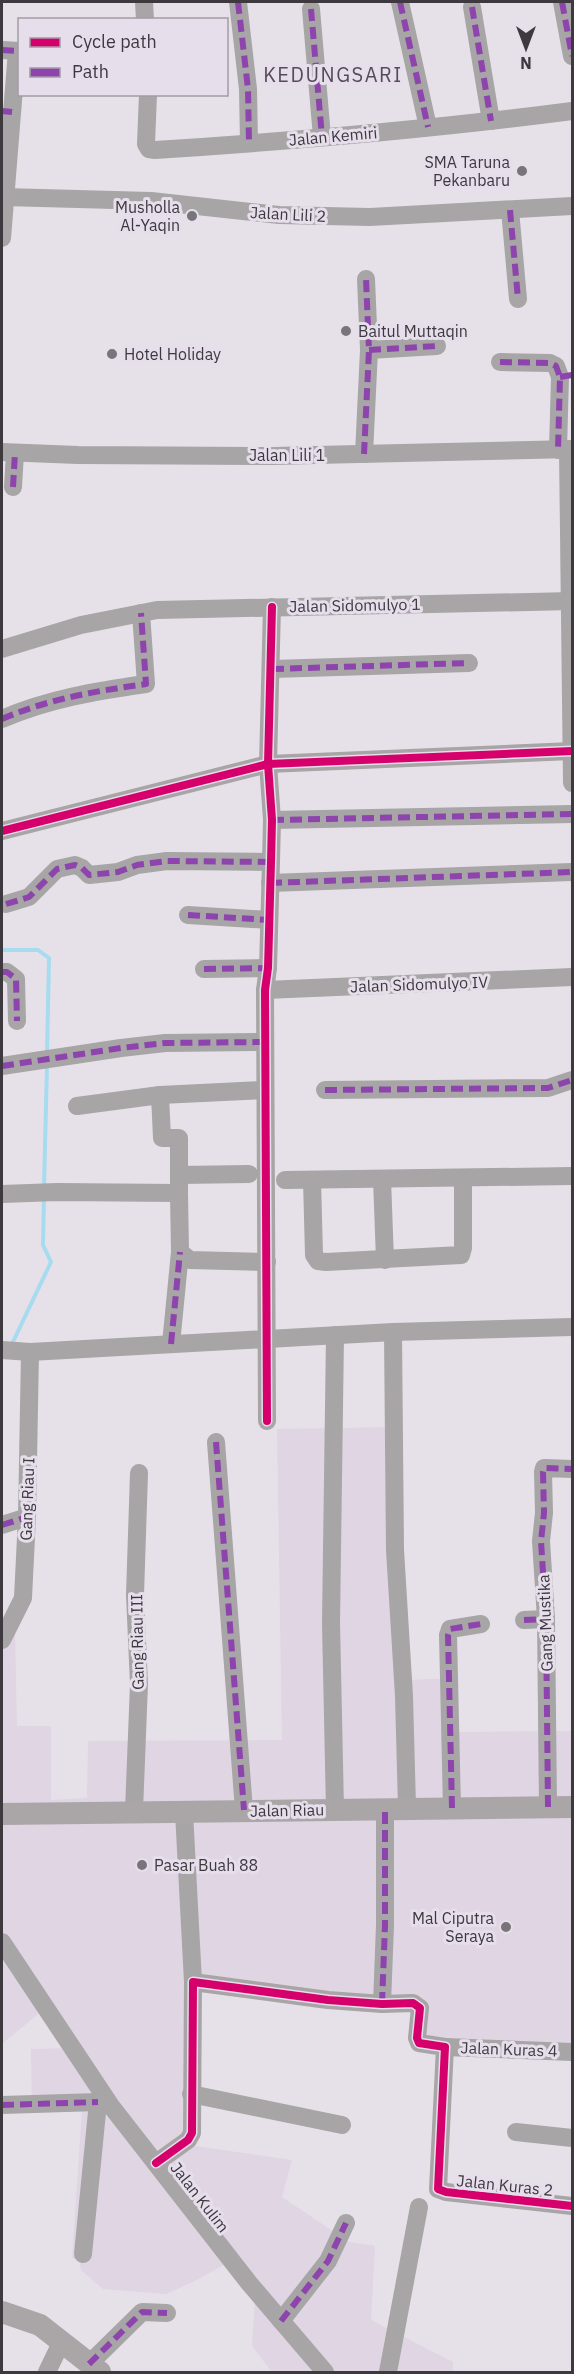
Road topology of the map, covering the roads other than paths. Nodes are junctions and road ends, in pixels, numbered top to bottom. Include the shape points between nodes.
1 (144, 2) edge
2 (238, 2) edge
3 (400, 2) edge
4 (562, 2) edge
5 (472, 7) dead end
6 (311, 9) dead end
7 (145, 18) edge
8 (13, 51) edge
9 (573, 56) edge
10 (148, 96) edge
11 (573, 111) edge
12 (7, 112) edge
13 (491, 121) junction
14 (428, 127) junction
15 (322, 137) junction
16 (249, 143) junction
17 (4, 197) junction
18 (573, 206) edge
19 (510, 210) junction
20 (2, 238) edge
21 (366, 279) dead end
22 (518, 299) dead end
23 (437, 346) dead end
24 (369, 350) junction
25 (500, 362) dead end
26 (566, 376) edge
27 (566, 449) edge
28 (8, 452) edge
29 (364, 454) junction
30 (13, 487) dead end
31 (571, 600) edge
32 (272, 607) junction
33 (141, 613) junction
34 (2, 649) edge
35 (469, 663) dead end
36 (272, 669) junction
37 (2, 719) edge
38 (572, 751) edge
39 (268, 764) junction
40 (573, 783) edge
41 (573, 814) edge
42 (272, 820) junction
43 (2, 831) edge
44 (271, 862) junction
45 (573, 872) edge
46 (270, 883) junction
47 (6, 904) dead end
48 (188, 915) dead end
49 (269, 920) junction
50 (268, 968) junction
51 (204, 969) dead end
52 (2, 972) edge
53 (573, 977) edge
54 (265, 990) junction
55 (17, 1021) dead end
56 (265, 1041) junction
57 (2, 1066) edge
58 (573, 1080) edge
59 (264, 1090) junction
60 (325, 1090) dead end
61 (160, 1095) junction
62 (76, 1106) dead end
63 (249, 1174) dead end
64 (573, 1176) edge
65 (463, 1178) junction
66 (382, 1179) junction
67 (285, 1180) dead end
68 (312, 1180) junction
69 (179, 1184) junction
70 (2, 1194) edge
71 (180, 1252) junction
72 (386, 1260) junction
73 (267, 1262) junction
74 (573, 1327) edge
75 (393, 1332) junction
76 (335, 1335) junction
77 (267, 1338) junction
78 (171, 1344) junction
79 (16, 1351) edge
80 (267, 1420) dead end
81 (216, 1442) dead end
82 (573, 1469) edge
83 (139, 1473) dead end
84 (27, 1517) junction
85 (2, 1525) edge
86 (546, 1619) junction
87 (524, 1620) dead end
88 (481, 1624) dead end
89 (2, 1640) edge
90 (548, 1807) junction
91 (573, 1807) edge
92 (396, 1808) junction
93 (452, 1808) junction
94 (335, 1809) junction
95 (244, 1810) junction
96 (134, 1811) junction
97 (184, 1812) junction
98 (2, 1814) edge
99 (2, 1942) edge
100 (193, 1982) junction
101 (381, 2004) junction
102 (444, 2047) junction
103 (573, 2052) edge
104 (191, 2094) junction
105 (105, 2104) junction
106 (2, 2105) edge
107 (342, 2125) dead end
108 (516, 2132) dead end
109 (573, 2138) edge
110 (156, 2163) junction
111 (573, 2206) edge
112 (419, 2207) dead end
113 (346, 2223) dead end
114 (83, 2254) dead end
115 (2, 2312) edge
116 (167, 2313) dead end
117 (281, 2321) junction
118 (61, 2343) junction
119 (95, 2368) edge
120 (47, 2373) edge
121 (325, 2373) edge
122 (388, 2373) edge

1 - 7 street
2 - 16 street via 248,89
3 - 14 street
4 - 9 street
5 - 13 street
6 - 15 street
8 - 12 street
10 - 16 street, Jalan Kemiri via 149,149
11 - 13 street, Jalan Kemiri
12 - 17 street
13 - 14 street, Jalan Kemiri
14 - 15 street, Jalan Kemiri
15 - 16 street, Jalan Kemiri
17 - 19 street, Jalan Lili 2 via 152,201 313,216
17 - 20 street
18 - 19 street, Jalan Lili 2
19 - 22 street
21 - 24 street
23 - 24 street
24 - 29 street
25 - 26 street via 550,363
26 - 27 street
27 - 29 street, Jalan Lili 1
27 - 31 street
28 - 29 street, Jalan Lili 1
28 - 30 street
31 - 32 street, Jalan Sidomulyo 1
31 - 38 street
32 - 33 street, Jalan Sidomulyo 1
32 - 36 street
33 - 34 street, Jalan Sidomulyo 1 via 81,625
33 - 37 street via 146,684 88,692 33,706
35 - 36 street
36 - 39 street
38 - 39 street
38 - 40 street
39 - 42 street
39 - 43 street
41 - 42 street
42 - 44 street
44 - 46 street
44 - 47 street via 167,861 89,875 80,866 68,865 57,869 29,897
45 - 46 street
46 - 49 street
48 - 49 street
49 - 50 street
50 - 51 street
50 - 54 street
52 - 55 street via 16,979
53 - 54 street, Jalan Sidomulyo IV
54 - 56 street
56 - 57 street via 165,1043
56 - 59 street
58 - 60 street via 548,1088
59 - 61 street
59 - 73 street
61 - 62 street
61 - 69 street via 162,1138 179,1138
63 - 69 street
64 - 65 street
65 - 66 street
65 - 72 street via 461,1255
66 - 68 street
66 - 72 street
67 - 68 street
68 - 72 street via 314,1255 318,1261
69 - 70 street
69 - 71 street
71 - 73 street via 190,1260
71 - 78 street
73 - 77 street
74 - 75 street
75 - 76 street
75 - 92 street via 395,1550 404,1696
76 - 77 street
76 - 94 street via 331,1576
77 - 78 street
77 - 80 street
78 - 79 street
79 - 84 street, Gang Riau I
81 - 95 street
82 - 86 street, Gang Mustika via 543,1469
83 - 96 street, Gang Riau III via 135,1595 139,1684
84 - 85 street
84 - 89 street, Gang Riau I via 22,1598
86 - 87 street
86 - 90 street, Gang Mustika
88 - 93 street via 456,1627 448,1635
90 - 91 main road, Jalan Riau
90 - 93 main road, Jalan Riau
92 - 93 main road, Jalan Riau
92 - 94 main road, Jalan Riau
92 - 101 street
94 - 95 main road, Jalan Riau
95 - 97 main road, Jalan Riau
96 - 97 main road, Jalan Riau
96 - 98 main road, Jalan Riau
97 - 100 street
99 - 105 street, Jalan Kulim
100 - 101 street
100 - 104 street
101 - 102 street, Jalan Kuras 4 via 417,2004 419,2043
102 - 103 street, Jalan Kuras 4
102 - 111 street, Jalan Kuras 2 via 437,2187 440,2191
104 - 107 street
104 - 110 street via 190,2137
105 - 106 street
105 - 110 street, Jalan Kulim
105 - 114 street
108 - 109 street
110 - 117 street, Jalan Kulim
112 - 122 street
113 - 117 street via 328,2261
115 - 118 main road via 40,2325
116 - 119 street via 142,2312
117 - 121 street, Jalan Kulim
118 - 119 main road
118 - 120 street

